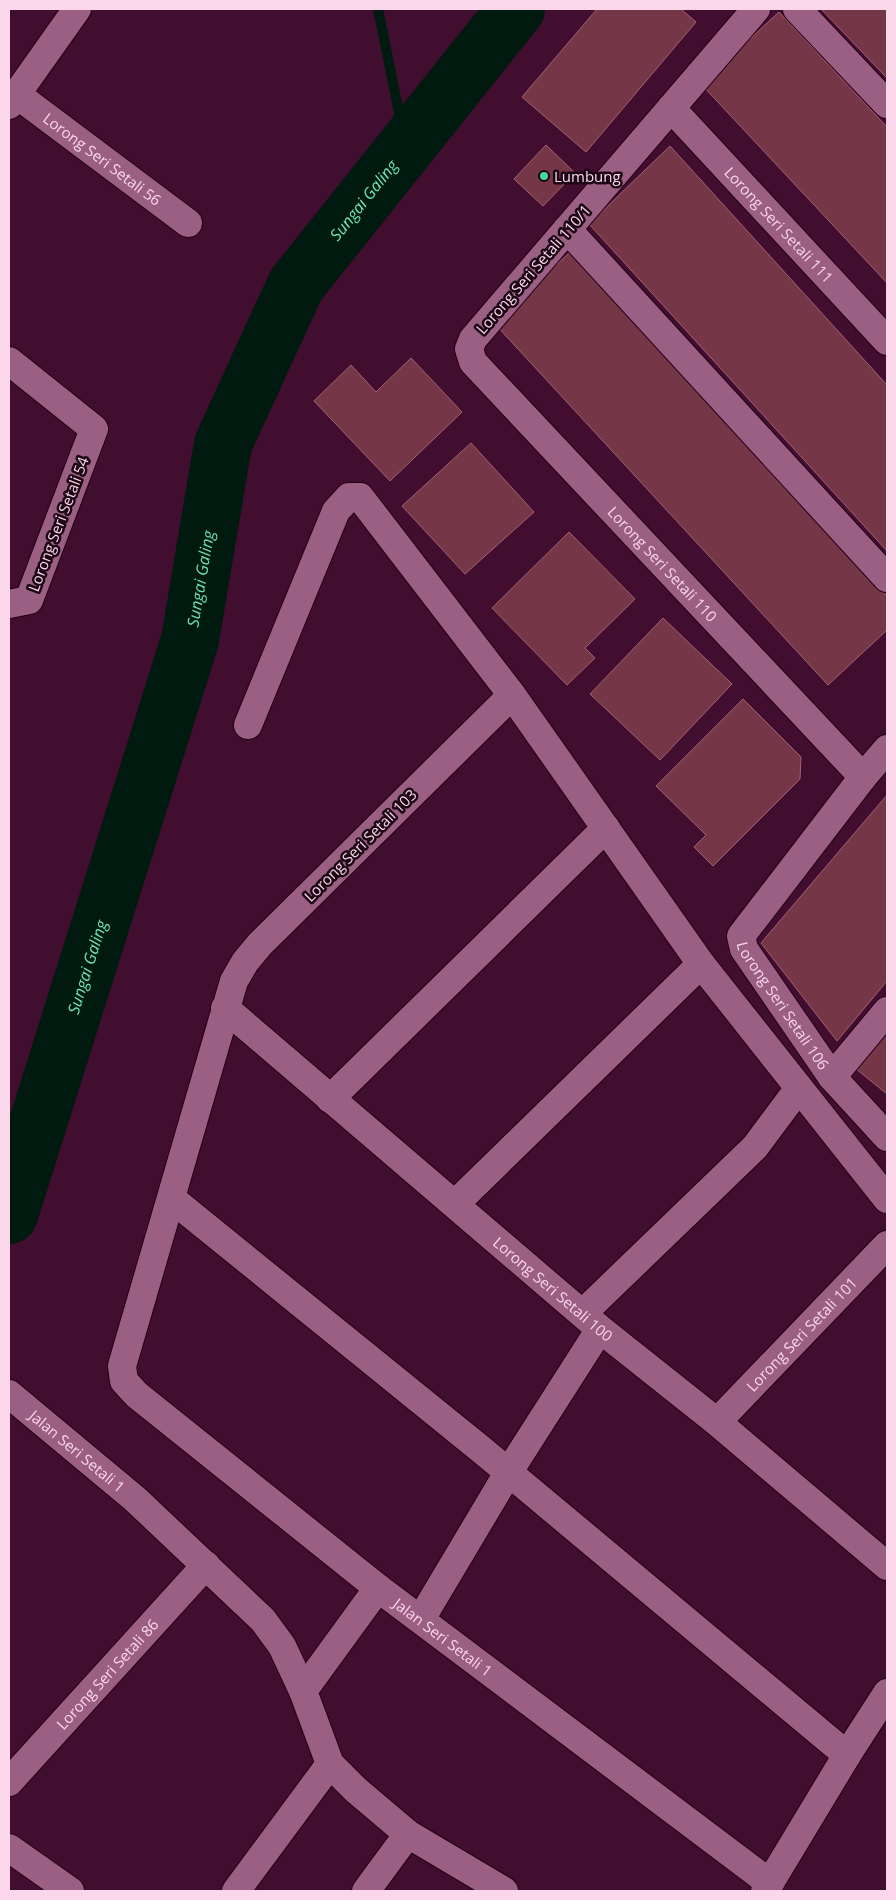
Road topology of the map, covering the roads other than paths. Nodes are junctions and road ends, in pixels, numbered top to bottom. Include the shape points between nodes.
1 (77, 9) edge
2 (756, 9) edge
3 (797, 9) edge
4 (13, 99) edge
5 (887, 104) edge
6 (671, 108) junction
7 (188, 223) dead end
8 (567, 229) junction
9 (887, 341) edge
10 (469, 348) joint
11 (9, 361) edge
12 (887, 578) edge
13 (9, 604) edge
14 (512, 695) junction
15 (248, 725) dead end
16 (887, 749) edge
17 (863, 777) junction
18 (606, 828) junction
19 (701, 964) junction
20 (225, 1008) junction
21 (887, 1010) edge
22 (832, 1078) junction
23 (799, 1088) junction
24 (330, 1099) junction
25 (887, 1137) edge
26 (172, 1199) junction
27 (887, 1199) edge
28 (455, 1204) junction
29 (887, 1245) edge
30 (591, 1321) junction
31 (124, 1381) joint
32 (17, 1400) edge
33 (717, 1422) junction
34 (508, 1473) junction
35 (206, 1565) junction
36 (887, 1566) edge
37 (378, 1588) junction
38 (421, 1619) junction
39 (303, 1691) junction
40 (887, 1692) edge
41 (847, 1754) junction
42 (330, 1764) junction
43 (9, 1782) edge
44 (408, 1834) junction
45 (9, 1848) edge
46 (768, 1887) edge
47 (70, 1891) edge
48 (236, 1891) edge
49 (366, 1891) edge
50 (504, 1891) edge

1 - 4 street
2 - 6 street, Lorong Seri Setali 110/1
3 - 5 street
4 - 7 street, Lorong Seri Setali 56
6 - 8 street, Lorong Seri Setali 110/1
6 - 9 street, Lorong Seri Setali 111
8 - 10 street, Lorong Seri Setali 110/1 via 473,339
8 - 12 street
10 - 17 street, Lorong Seri Setali 110 via 473,362
11 - 13 street, Lorong Seri Setali 54 via 94,429 29,600
14 - 15 street via 360,497 349,497 336,511
14 - 18 street
14 - 20 street, Lorong Seri Setali 103 via 260,944 234,982
16 - 17 street, Lorong Seri Setali 106
17 - 22 street, Lorong Seri Setali 106 via 741,936 744,949
18 - 19 street
18 - 24 street
19 - 23 street
19 - 28 street
20 - 24 street, Lorong Seri Setali 100
20 - 26 street, Lorong Seri Setali 103
21 - 22 street
22 - 25 street, Lorong Seri Setali 106
23 - 27 street
23 - 30 street via 755,1147
24 - 28 street, Lorong Seri Setali 100
26 - 31 street, Lorong Seri Setali 103 via 122,1366
26 - 34 street
28 - 30 street, Lorong Seri Setali 100
29 - 33 street, Lorong Seri Setali 101
30 - 33 street, Lorong Seri Setali 100
30 - 34 street
31 - 37 street, Jalan Seri Setali 1 via 137,1395
32 - 35 street, Jalan Seri Setali 1
33 - 36 street, Lorong Seri Setali 100
34 - 38 street
34 - 41 street
35 - 39 street, Jalan Seri Setali 1 via 263,1620 282,1646
35 - 43 street, Lorong Seri Setali 86
37 - 38 street, Jalan Seri Setali 1
37 - 39 street
38 - 46 street, Jalan Seri Setali 1
39 - 42 street, Jalan Seri Setali 1
40 - 41 street
41 - 46 street
42 - 44 street, Jalan Seri Setali 1
42 - 48 street
44 - 49 street
44 - 50 street, Jalan Seri Setali 1
45 - 47 street

